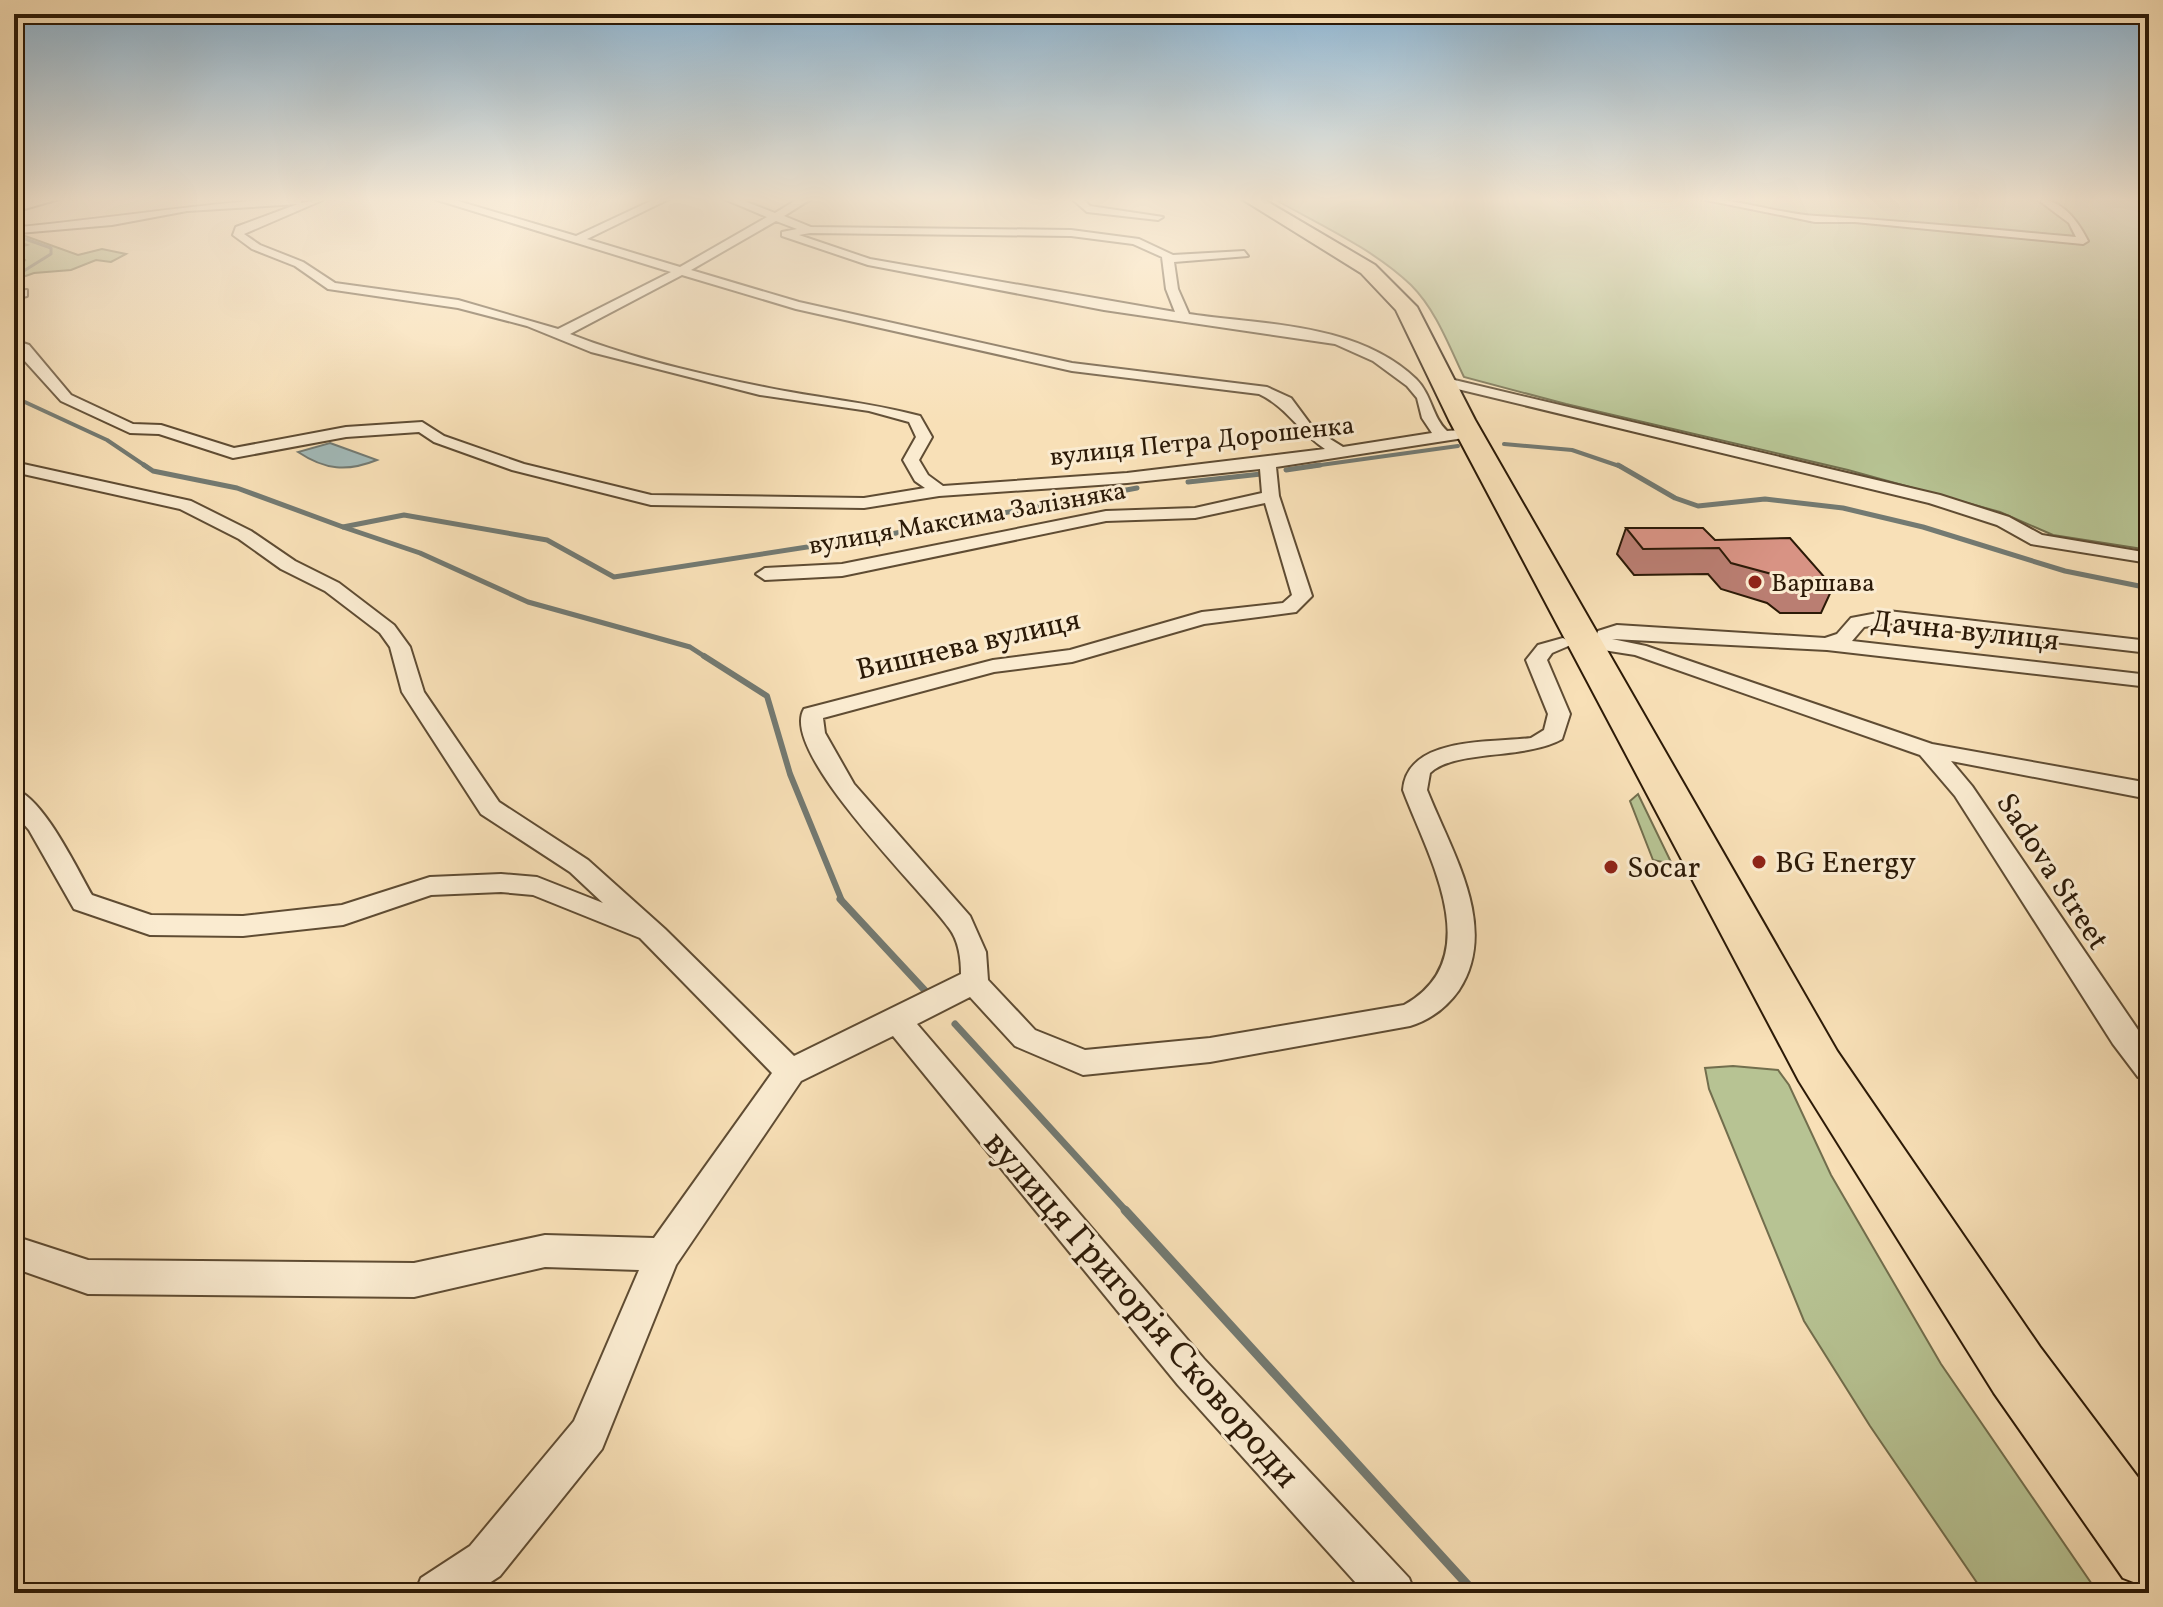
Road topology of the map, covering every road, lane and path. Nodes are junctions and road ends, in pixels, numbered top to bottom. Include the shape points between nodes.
1 (314, 274) edge
2 (675, 274) edge
3 (696, 274) edge
4 (936, 274) edge
5 (1169, 274) edge
6 (1373, 274) edge
7 (1184, 318) junction
8 (559, 334) junction
9 (14, 344) edge
10 (1446, 382) junction
11 (1456, 434) junction
12 (1340, 452) junction
13 (1268, 463) junction
14 (14, 467) edge
15 (939, 491) junction
16 (1271, 496) junction
17 (2149, 558) edge
18 (765, 574) dead end
19 (1573, 643) junction
20 (1827, 644) junction
21 (2149, 647) edge
22 (2149, 681) edge
23 (1928, 750) junction
24 (2149, 791) edge
25 (14, 797) edge
26 (655, 936) junction
27 (974, 983) junction
28 (897, 1020) junction
29 (2149, 1068) edge
30 (790, 1072) junction
31 (14, 1252) edge
32 (663, 1255) junction
33 (2149, 1552) edge
34 (436, 1593) edge
35 (1394, 1593) edge

1 - 8 street via 332,286 458,304
2 - 8 street
3 - 12 street via 796,305 1072,367 1262,390 1286,401 1309,432
4 - 7 street
5 - 7 street
6 - 10 highway via 1406,307
7 - 11 street via 1362,347 1421,392 1430,425
8 - 15 street via 596,349 765,392 915,419 924,437 911,460 921,478
9 - 15 street, вулиця Петра Дорошенка via 24,348 66,398 130,428 161,430 233,453 357,431 422,427 439,439 518,467 651,500 864,503
10 - 11 highway
10 - 17 street via 1934,499 2003,521 2037,540
11 - 12 street, вулиця Петра Дорошенка
11 - 19 highway
12 - 13 street, вулиця Петра Дорошенка
13 - 15 street, вулиця Петра Дорошенка
13 - 16 street
14 - 26 street via 185,505 332,587 394,638 413,692 490,808 579,866
16 - 18 street, вулиця Максима Залізняка via 1195,513 1106,516 842,570
16 - 27 street, Вишнева вулиця via 1302,596 1289,608 1202,618 1072,656 993,666 812,714 814,737 852,801 961,923 974,954
19 - 20 street, Дачна вулиця via 1617,631
19 - 23 street via 1639,650
19 - 27 street via 1545,649 1536,660 1559,714 1554,734 1536,744 1440,756 1417,773 1415,790 1456,903 1464,943 1439,997 1410,1015 1210,1050 1083,1063 1025,1038
19 - 33 highway via 1818,1066 1999,1343
20 - 21 street via 1844,638 1858,622 1888,617
20 - 22 street, Дачна вулиця
23 - 24 street
23 - 29 street, Sadova Street via 1964,791
25 - 26 street via 38,825 83,902 150,925 243,926 343,915 430,886 501,883 537,886
26 - 30 street
27 - 28 street
28 - 30 street
28 - 35 street, вулиця Григорія Сковороди via 1191,1372
30 - 32 street
31 - 32 street via 88,1277 414,1280 545,1251
32 - 34 street via 588,1435 485,1561

